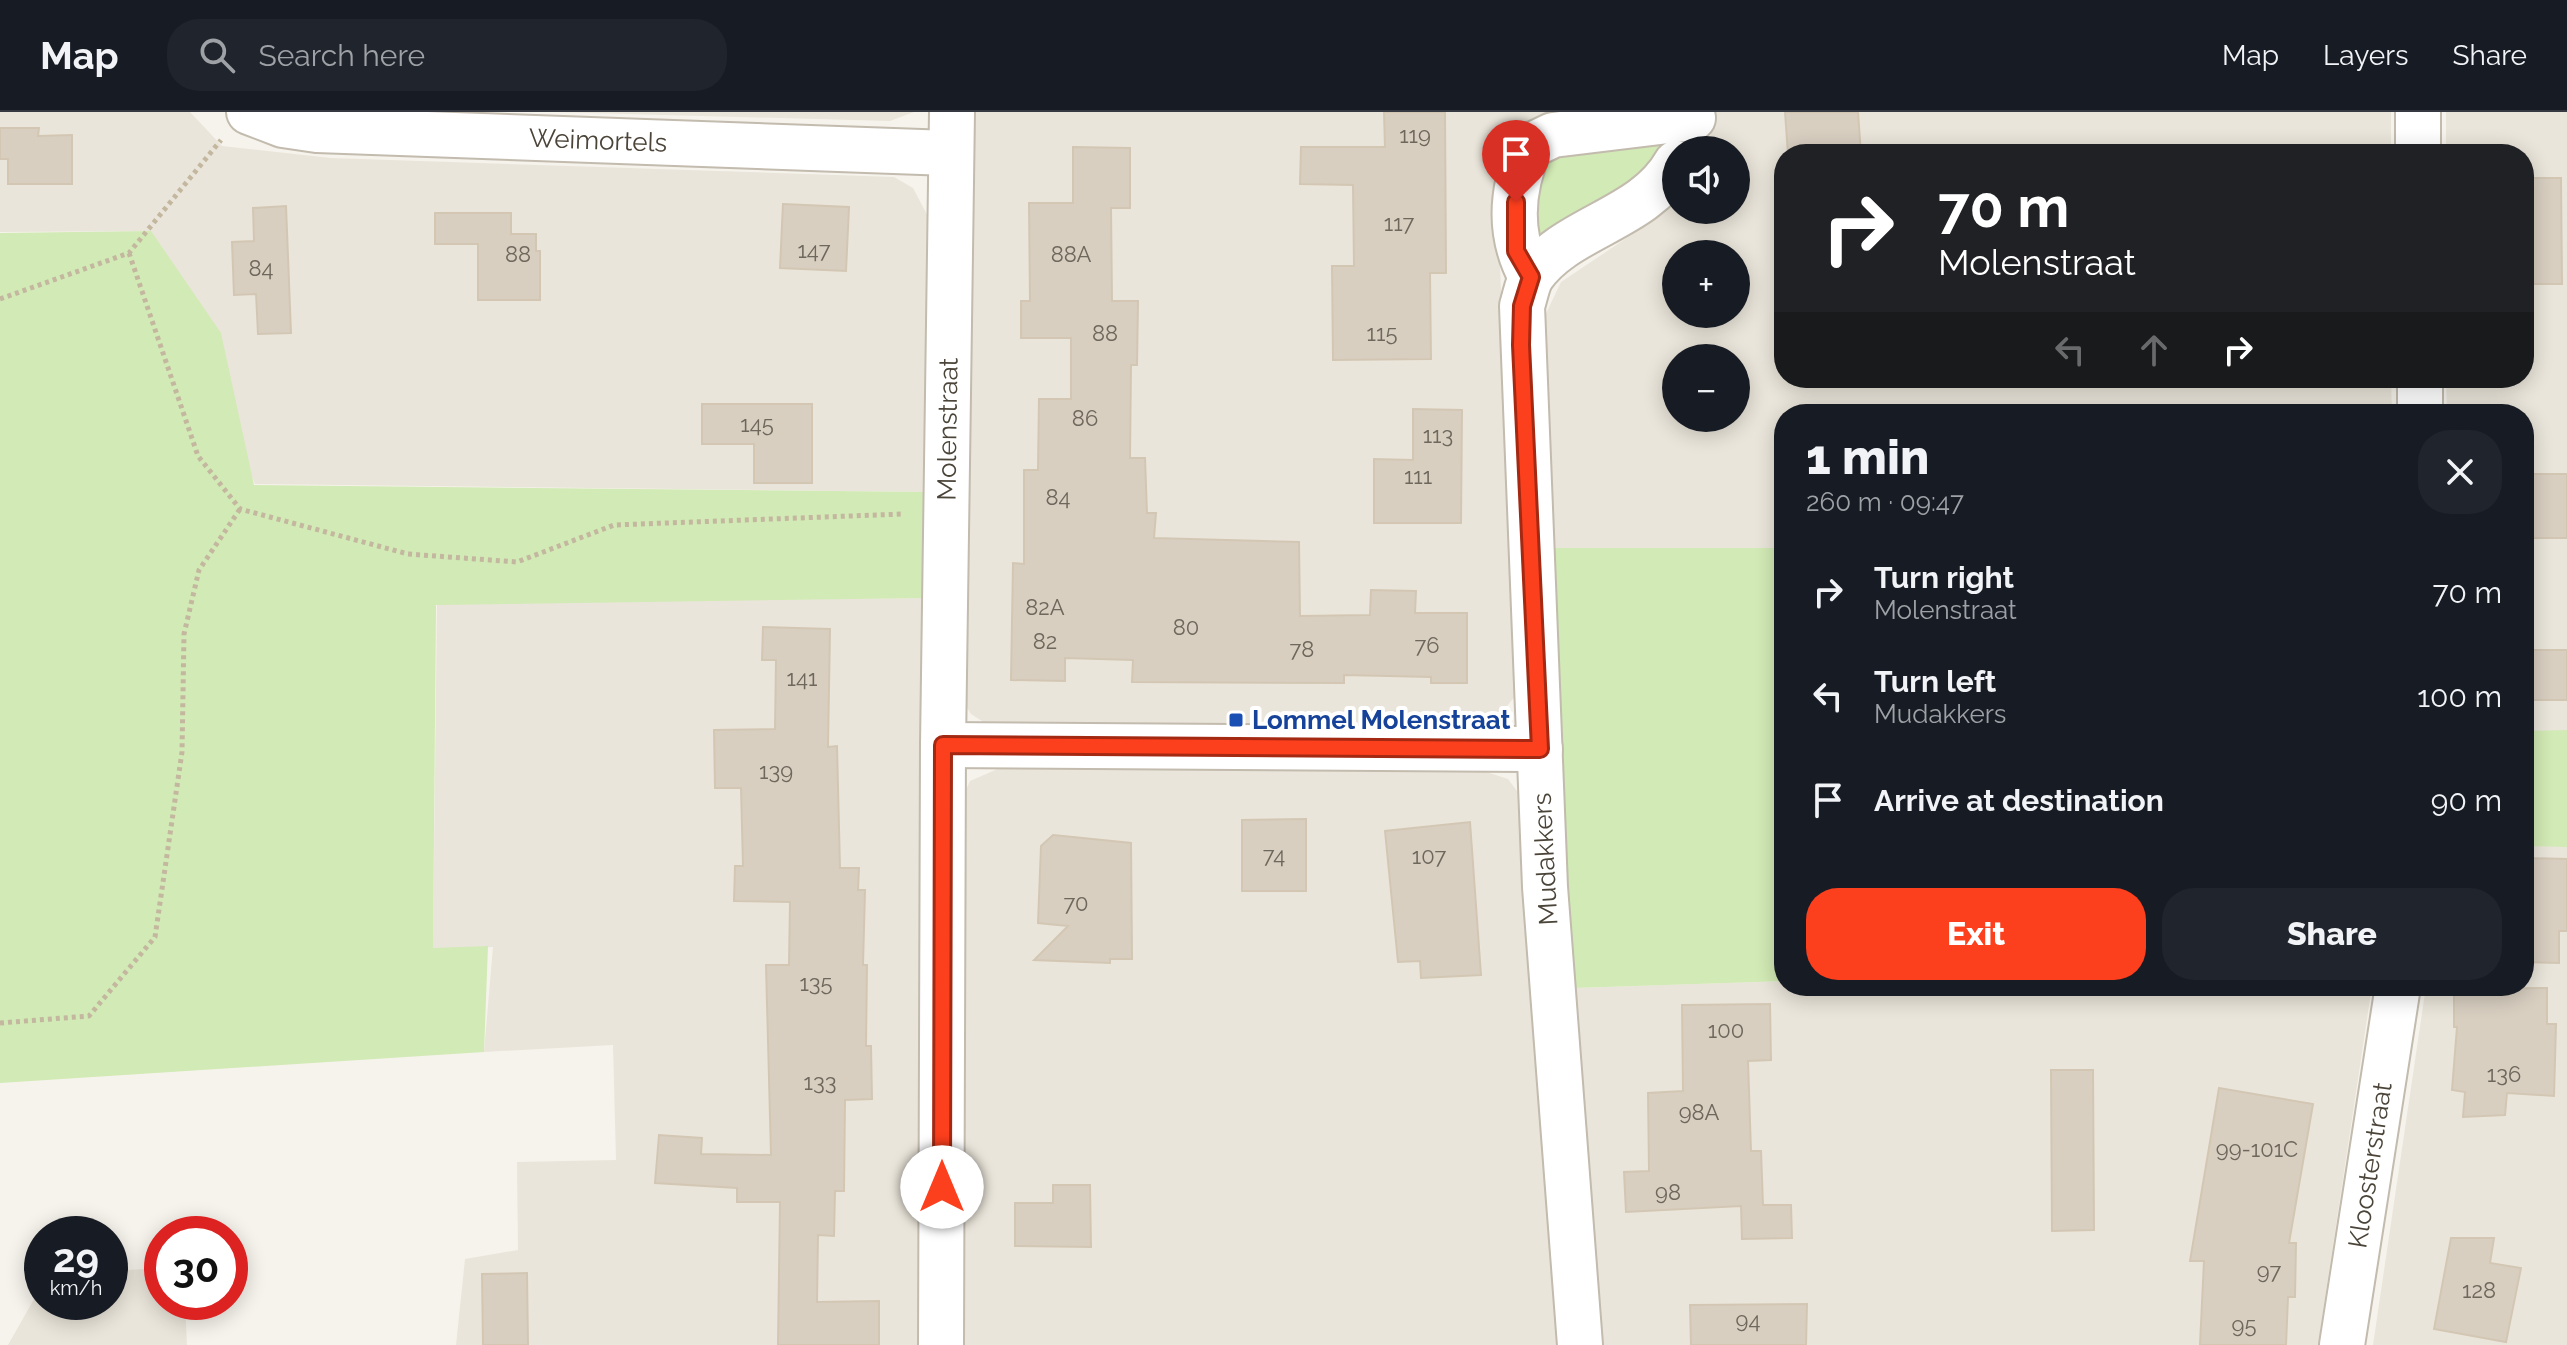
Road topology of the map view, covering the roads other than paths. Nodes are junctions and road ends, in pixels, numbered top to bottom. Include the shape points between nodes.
1 (2418, 112) edge
2 (237, 124) edge
3 (1690, 127) edge
4 (950, 132) edge
5 (2418, 144) edge
6 (1662, 181) edge
7 (1531, 277) junction
8 (943, 745) junction
9 (1540, 749) junction
10 (2396, 996) edge
11 (941, 1345) edge
12 (1580, 1345) edge
13 (2342, 1345) edge

1 - 5 street
2 - 4 street, Weimortels via 317,130
3 - 7 street via 1553,135 1530,146 1519,172 1516,251
4 - 8 street, Molenstraat
6 - 7 street
7 - 9 street, Mudakkers via 1522,306 1521,345
8 - 9 street
8 - 11 street, Molenstraat
9 - 12 street, Mudakkers via 1545,887
10 - 13 street, Kloosterstraat

